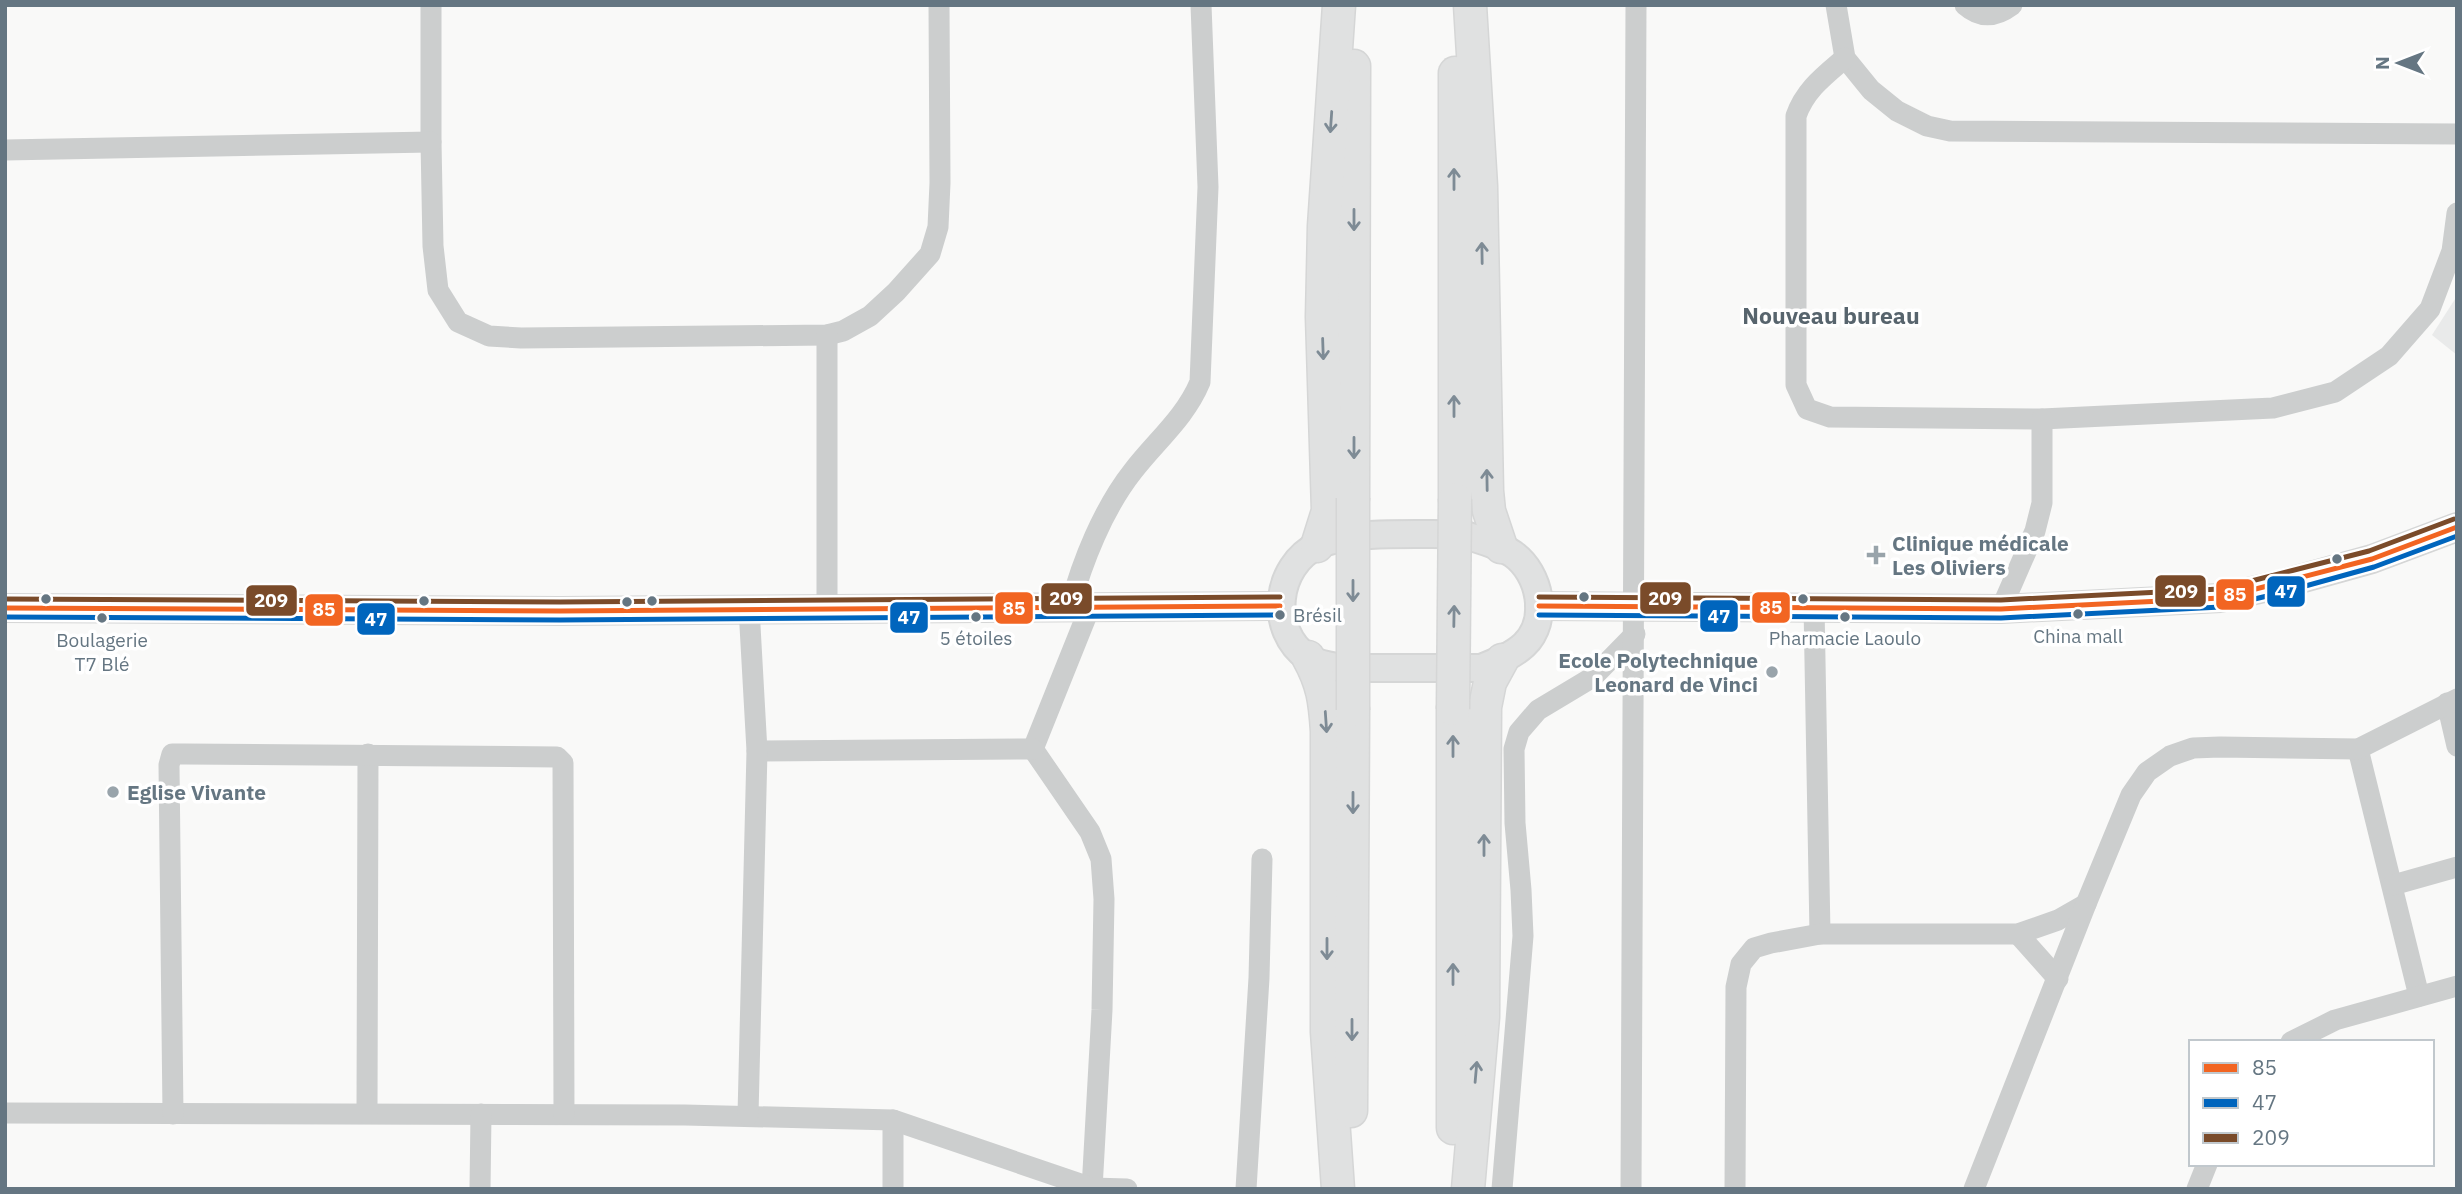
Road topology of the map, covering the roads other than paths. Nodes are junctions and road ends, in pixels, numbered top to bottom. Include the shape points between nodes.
1 (431, 5) edge
2 (939, 5) edge
3 (1201, 5) edge
4 (1339, 5) edge
5 (1353, 5) edge
6 (1457, 5) edge
7 (1470, 5) edge
8 (1636, 5) edge
9 (1836, 5) edge
10 (1965, 5) edge
11 (2012, 5) edge
12 (1845, 58) junction
13 (2457, 134) edge
14 (431, 142) junction
15 (5, 150) edge
16 (2457, 213) edge
17 (827, 335) junction
18 (2042, 419) junction
19 (2457, 527) edge
20 (1317, 546) junction
21 (1501, 547) junction
22 (1280, 606) junction
23 (1539, 606) junction
24 (1635, 606) junction
25 (1814, 606) junction
26 (1080, 607) junction
27 (5, 608) edge
28 (749, 608) junction
29 (827, 608) junction
30 (2001, 609) junction
31 (1635, 634) junction
32 (1308, 657) junction
33 (1502, 660) junction
34 (2452, 701) edge
35 (2457, 746) edge
36 (1033, 749) junction
37 (2358, 750) junction
38 (757, 751) junction
39 (368, 754) junction
40 (1262, 859) dead end
41 (2457, 867) edge
42 (2393, 885) junction
43 (2086, 904) junction
44 (1820, 934) junction
45 (2018, 934) junction
46 (2058, 979) junction
47 (2457, 986) edge
48 (2419, 996) junction
49 (2295, 1040) edge
50 (5, 1113) edge
51 (367, 1113) junction
52 (173, 1114) junction
53 (481, 1114) junction
54 (565, 1114) junction
55 (748, 1115) junction
56 (892, 1120) junction
57 (2206, 1166) edge
58 (480, 1189) edge
59 (892, 1189) edge
60 (1092, 1189) edge
61 (1127, 1189) edge
62 (1246, 1189) edge
63 (1338, 1189) edge
64 (1351, 1189) edge
65 (1453, 1189) edge
66 (1468, 1189) edge
67 (1502, 1189) edge
68 (1631, 1189) edge
69 (1735, 1189) edge
70 (1974, 1189) edge
71 (2197, 1189) edge

1 - 14 street
2 - 17 street via 940,183 938,226 930,254 870,316
3 - 26 street via 1208,187 1199,382 1191,404 1131,474 1101,524 1088,551
4 -> 20 highway via 1322,317 1328,511
5 -> 64 highway, bridge
65 -> 6 highway, bridge
21 -> 7 highway via 1487,491 1481,186
8 - 24 street
9 - 12 street
10 - 11 street via 1974,14 1999,15
12 - 13 street via 1871,90 1897,111 1950,131
12 - 18 street via 1810,88 1796,116 1796,385 1807,409 1830,417
14 - 15 street
14 - 17 street via 438,290 458,322 489,336 521,338
16 - 18 street via 2452,251 2430,309 2389,356 2335,392 2273,408
17 - 29 street
18 - 30 street via 2042,503 2035,531
19 - 30 main road via 2372,559 2221,598
20 - 21 main road via 1342,537 1462,534
20 - 22 main road via 1301,556 1287,576
21 - 23 main road via 1525,565 1536,584
22 - 26 main road
22 - 32 main road via 1284,625
23 - 24 main road
23 - 33 main road via 1525,644
24 - 25 main road
24 - 31 street
25 - 30 main road
25 - 44 street
26 - 29 main road
26 - 36 street
27 - 28 main road
28 - 29 main road
28 - 38 street
31 - 67 street via 1593,677 1538,710 1519,732 1514,750 1523,936
31 - 68 street
32 - 33 main road via 1344,668 1481,668
32 -> 63 highway via 1325,695 1327,1032
66 -> 33 highway via 1483,1017 1485,707 1490,682
34 - 35 street
34 - 37 street
36 - 38 street
36 - 60 street via 1090,832 1101,859 1102,996
37 - 42 street
37 - 43 street via 2220,747 2193,748 2171,756 2147,772 2131,795
38 - 55 street
39 - 51 street
39 - 52 street via 172,754
39 - 54 street via 556,757 563,763
40 - 62 street
41 - 42 street
42 - 48 street
43 - 45 street
43 - 46 street
44 - 45 street
44 - 69 street via 1754,948 1741,964 1736,987
45 - 46 street
46 - 70 street
47 - 48 street
48 - 49 street via 2334,1020
50 - 52 street
51 - 52 street
51 - 53 street
53 - 54 street
53 - 58 street
54 - 55 street
55 - 56 street
56 - 59 street
56 - 60 street
57 - 71 street
60 - 61 street

